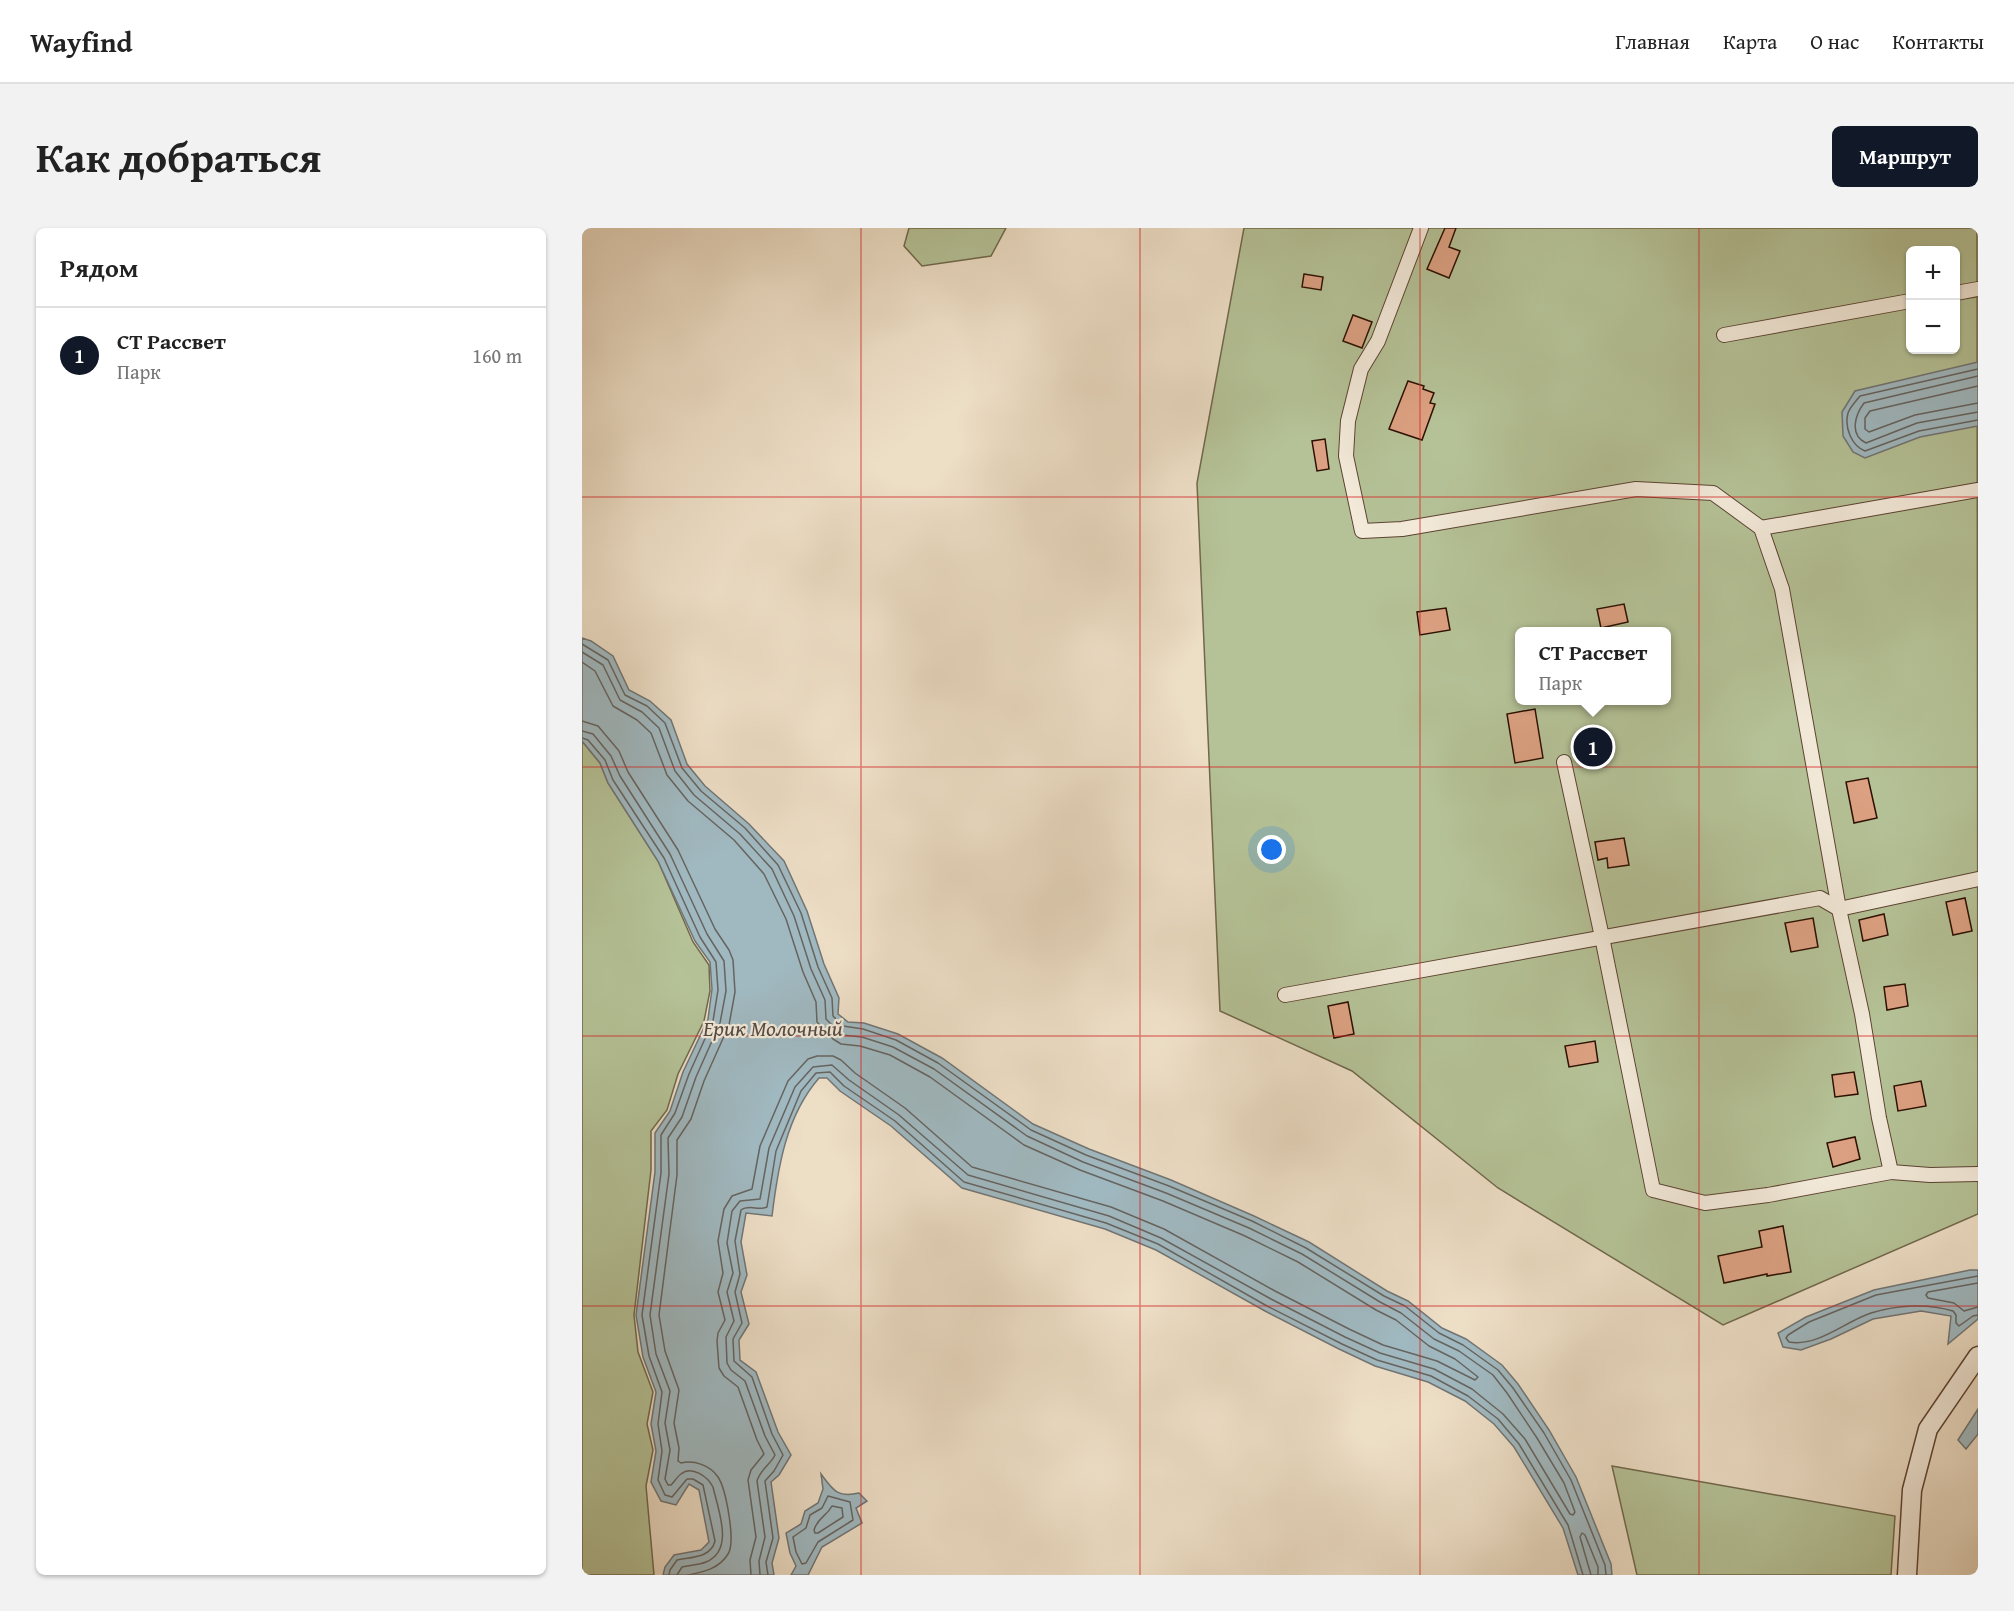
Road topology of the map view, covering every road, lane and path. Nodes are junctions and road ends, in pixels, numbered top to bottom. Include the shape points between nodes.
1 (1421, 228) edge
2 (1978, 289) edge
3 (1960, 292) edge
4 (1906, 302) edge
5 (1724, 335) dead end
6 (1978, 490) edge
7 (1761, 528) junction
8 (1564, 762) dead end
9 (1978, 879) edge
10 (1839, 909) junction
11 (1602, 937) junction
12 (1285, 995) dead end
13 (1891, 1172) junction
14 (1978, 1174) edge
15 (1978, 1356) edge
16 (1907, 1575) edge

1 - 7 street via 1378,340 1361,369 1348,422 1346,456 1362,531 1402,529 1636,489 1713,493
2 - 3 street
4 - 5 street
6 - 7 street
7 - 10 street via 1782,589
8 - 11 street
9 - 10 street
10 - 11 street via 1820,898
10 - 13 street
11 - 12 street
11 - 13 street via 1653,1190 1705,1203
13 - 14 street
15 - 16 street via 1928,1428 1912,1490

